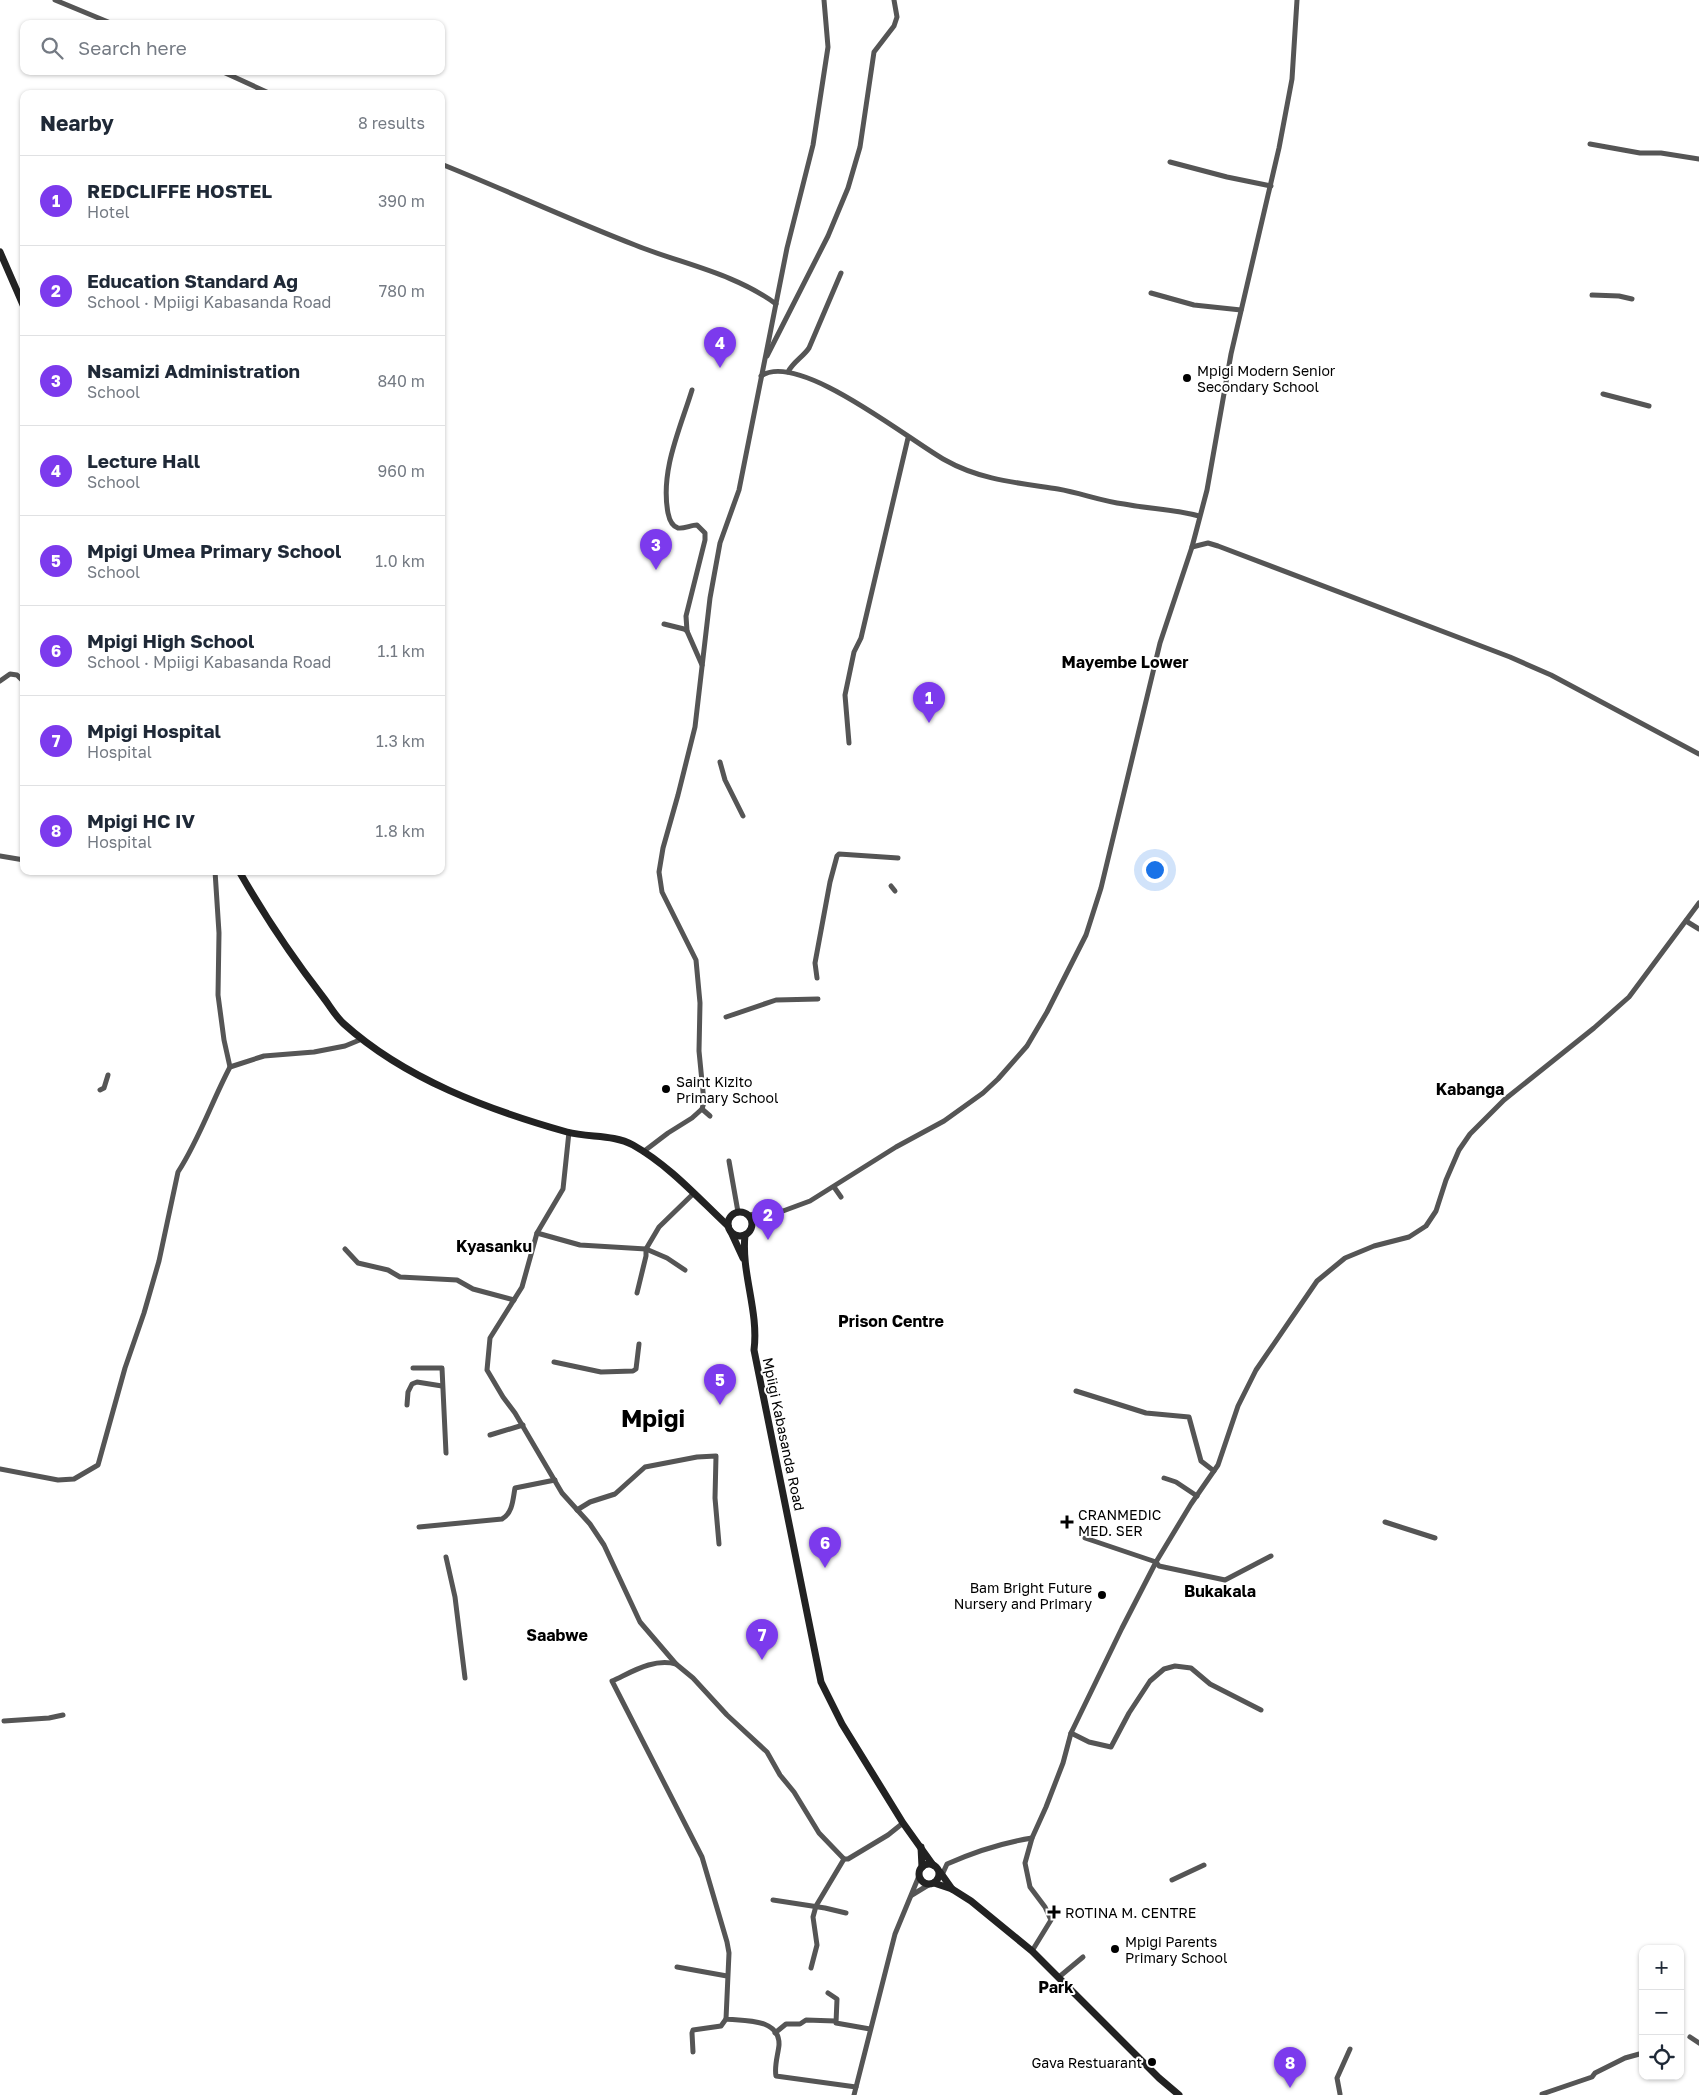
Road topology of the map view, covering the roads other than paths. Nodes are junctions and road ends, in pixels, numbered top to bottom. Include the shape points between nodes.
1 (55, 0) edge
2 (824, 0) edge
3 (894, 0) edge
4 (1297, 0) edge
5 (102, 20) edge
6 (230, 75) edge
7 (262, 90) edge
8 (1590, 144) dead end
9 (1699, 160) edge
10 (1170, 162) dead end
11 (445, 166) edge
12 (1271, 186) junction
13 (0, 252) edge
14 (842, 273) dead end
15 (1151, 293) dead end
16 (1592, 295) dead end
17 (20, 298) edge
18 (1632, 299) dead end
19 (776, 304) junction
20 (1241, 310) junction
21 (765, 360) junction
22 (788, 372) junction
23 (761, 376) junction
24 (692, 390) dead end
25 (1603, 394) dead end
26 (1649, 406) dead end
27 (908, 438) junction
28 (1199, 516) junction
29 (1192, 546) junction
30 (664, 624) dead end
31 (687, 631) junction
32 (702, 665) junction
33 (20, 678) edge
34 (0, 681) edge
35 (849, 743) dead end
36 (1699, 754) edge
37 (720, 762) dead end
38 (742, 816) dead end
39 (0, 856) edge
40 (898, 858) dead end
41 (20, 859) edge
42 (215, 875) edge
43 (241, 875) edge
44 (1699, 903) edge
45 (1686, 920) junction
46 (1699, 929) edge
47 (817, 978) dead end
48 (818, 999) dead end
49 (726, 1017) dead end
50 (362, 1039) junction
51 (230, 1067) junction
52 (108, 1075) dead end
53 (100, 1090) dead end
54 (702, 1109) junction
55 (710, 1116) dead end
56 (569, 1132) junction
57 (643, 1152) junction
58 (729, 1161) dead end
59 (834, 1187) junction
60 (694, 1193) junction
61 (841, 1197) dead end
62 (714, 1212) junction
63 (738, 1212) junction
64 (761, 1214) junction
65 (731, 1215) junction
66 (748, 1215) junction
67 (752, 1224) junction
68 (729, 1229) junction
69 (537, 1233) junction
70 (745, 1235) junction
71 (345, 1249) dead end
72 (646, 1249) junction
73 (746, 1266) junction
74 (685, 1270) dead end
75 (637, 1293) dead end
76 (514, 1300) junction
77 (639, 1344) dead end
78 (554, 1362) dead end
79 (413, 1368) dead end
80 (442, 1386) junction
81 (1076, 1391) dead end
82 (407, 1404) dead end
83 (523, 1425) junction
84 (490, 1436) dead end
85 (446, 1453) dead end
86 (0, 1469) edge
87 (1214, 1471) junction
88 (1164, 1478) dead end
89 (555, 1480) junction
90 (1197, 1496) junction
91 (577, 1510) junction
92 (1385, 1522) dead end
93 (419, 1527) dead end
94 (1084, 1538) dead end
95 (1435, 1538) dead end
96 (719, 1544) dead end
97 (1271, 1556) dead end
98 (446, 1557) dead end
99 (1156, 1562) junction
100 (676, 1664) junction
101 (465, 1678) dead end
102 (1261, 1710) dead end
103 (63, 1715) dead end
104 (4, 1721) dead end
105 (1071, 1732) junction
106 (903, 1823) junction
107 (1032, 1838) junction
108 (921, 1846) junction
109 (844, 1859) junction
110 (933, 1865) junction
111 (1204, 1866) dead end
112 (922, 1867) junction
113 (941, 1873) junction
114 (919, 1876) junction
115 (1172, 1880) dead end
116 (932, 1884) junction
117 (952, 1889) junction
118 (912, 1895) junction
119 (773, 1900) dead end
120 (816, 1906) junction
121 (846, 1913) dead end
122 (1032, 1951) junction
123 (1083, 1956) dead end
124 (677, 1967) dead end
125 (811, 1968) dead end
126 (727, 1976) junction
127 (1058, 1978) junction
128 (828, 1992) dead end
129 (726, 2019) junction
130 (835, 2021) junction
131 (870, 2029) junction
132 (775, 2033) junction
133 (1690, 2037) dead end
134 (1699, 2044) edge
135 (1350, 2049) dead end
136 (693, 2052) dead end
137 (1639, 2054) edge
138 (856, 2087) junction
139 (1340, 2094) dead end
140 (1542, 2094) edge
141 (854, 2095) edge
142 (1179, 2095) edge

1 - 5 street
2 - 19 street via 827,64 813,145
3 - 21 street via 894,26 874,52 860,147 848,188 828,236
4 - 12 street via 1292,79
6 - 7 street
8 - 9 street
10 - 12 street
11 - 19 street via 618,239 760,292
12 - 20 street
13 - 17 main road
14 - 22 street via 809,348
15 - 20 street via 1194,305
16 - 18 street
19 - 21 street
20 - 28 street
21 - 23 street
22 - 23 street via 778,370
22 - 27 street via 828,386
23 - 32 street via 739,490 720,543
24 - 31 street via 666,476 666,500 673,526 697,525 705,533 686,616
25 - 26 street
27 - 28 street via 945,460 992,479
27 - 35 street via 845,695
28 - 29 street
29 - 36 street via 1208,543 1218,546 1510,657 1551,675
29 - 59 street via 1160,643 1092,918 1047,1012 1027,1046 983,1093 944,1121
30 - 31 street
31 - 32 street
32 - 54 street via 695,727 658,872 662,892 696,960 700,1003 699,1051 705,1094
33 - 34 street via 10,674
37 - 38 street
39 - 41 street
40 - 47 street via 837,856 816,955
42 - 51 street via 218,995
43 - 50 main road, Mpiigi Kabasanda Road via 310,980 342,1023
44 - 45 street
45 - 46 street
45 - 87 street via 1629,998 1504,1100 1470,1134 1455,1158 1436,1211 1426,1226 1409,1236 1345,1258 1317,1282 1256,1370 1238,1406
48 - 49 street via 776,1000
50 - 51 street via 314,1052 264,1056
50 - 56 main road, Mpiigi Kabasanda Road via 401,1066 477,1102
51 - 86 street via 178,1172 159,1261 98,1465 74,1479 58,1480
52 - 53 street via 104,1088
54 - 55 street
54 - 57 street
56 - 57 main road, Mpiigi Kabasanda Road via 612,1138
56 - 69 street via 564,1186
57 - 60 main road, Mpiigi Kabasanda Road
58 - 63 street
59 - 61 street
59 - 64 street via 783,1211
60 - 62 main road, Mpiigi Kabasanda Road
60 - 72 street via 659,1227
62 - 65 main road
62 - 68 main road, Mpiigi Kabasanda Road
63 - 65 main road
63 - 66 main road
64 - 66 street
64 - 67 street
65 - 68 main road
66 - 67 main road
67 - 70 main road
68 - 70 main road via 735,1235
68 - 73 main road, Mpiigi Kabasanda Road
69 - 72 street via 580,1245
69 - 76 street via 525,1282
70 - 73 main road, Mpiigi Kabasanda Road
71 - 76 street via 358,1263 400,1276 457,1280 473,1289
72 - 74 street
72 - 75 street
73 - 106 main road, Mpiigi Kabasanda Road via 756,1333 754,1350 821,1682 842,1724
76 - 83 street via 490,1338 487,1370
77 - 78 street via 636,1369 632,1371 601,1372
79 - 80 street via 442,1368
80 - 82 street via 412,1384
80 - 85 street
81 - 87 street via 1146,1413 1189,1417 1201,1461
83 - 84 street
83 - 89 street
87 - 90 street
88 - 90 street
89 - 91 street
89 - 93 street via 515,1488 510,1511 502,1519
90 - 99 street
91 - 96 street via 615,1494 645,1467 716,1456
91 - 100 street via 604,1545 640,1622
92 - 95 street
94 - 99 street
97 - 99 street via 1225,1580 1159,1566
98 - 101 street via 455,1597
99 - 105 street
100 - 109 street via 767,1752 819,1833
100 - 126 street via 666,1661 654,1663 612,1681 702,1856 726,1933 729,1953
102 - 105 street via 1210,1684 1191,1668 1174,1666 1150,1680 1111,1747 1089,1742
103 - 104 street
105 - 107 street via 1060,1772
106 - 108 main road, Mpiigi Kabasanda Road
106 - 109 street via 852,1858
107 - 113 street via 970,1853 946,1864
107 - 122 street via 1026,1863 1030,1887 1051,1920
108 - 110 main road, Mpiigi Kabasanda Road
108 - 112 main road
109 - 120 street
110 - 112 main road
110 - 113 main road
111 - 115 street
112 - 114 main road
113 - 116 main road
113 - 117 main road
114 - 116 main road via 922,1881
114 - 118 street
116 - 117 main road
116 - 118 street
117 - 122 main road
118 - 131 street via 895,1934
119 - 120 street
120 - 121 street
120 - 125 street via 813,1917 817,1945
122 - 127 main road
123 - 127 street
124 - 126 street
126 - 129 street
127 - 142 main road
128 - 130 street via 837,1998
129 - 132 street via 758,2022 771,2027
129 - 136 street via 721,2026 693,2030
130 - 131 street
130 - 132 street via 806,2020 800,2024 786,2024
131 - 138 street
132 - 138 street via 779,2043 776,2076
133 - 134 street
135 - 139 street via 1337,2078
137 - 140 street via 1625,2058 1592,2077
138 - 141 street

